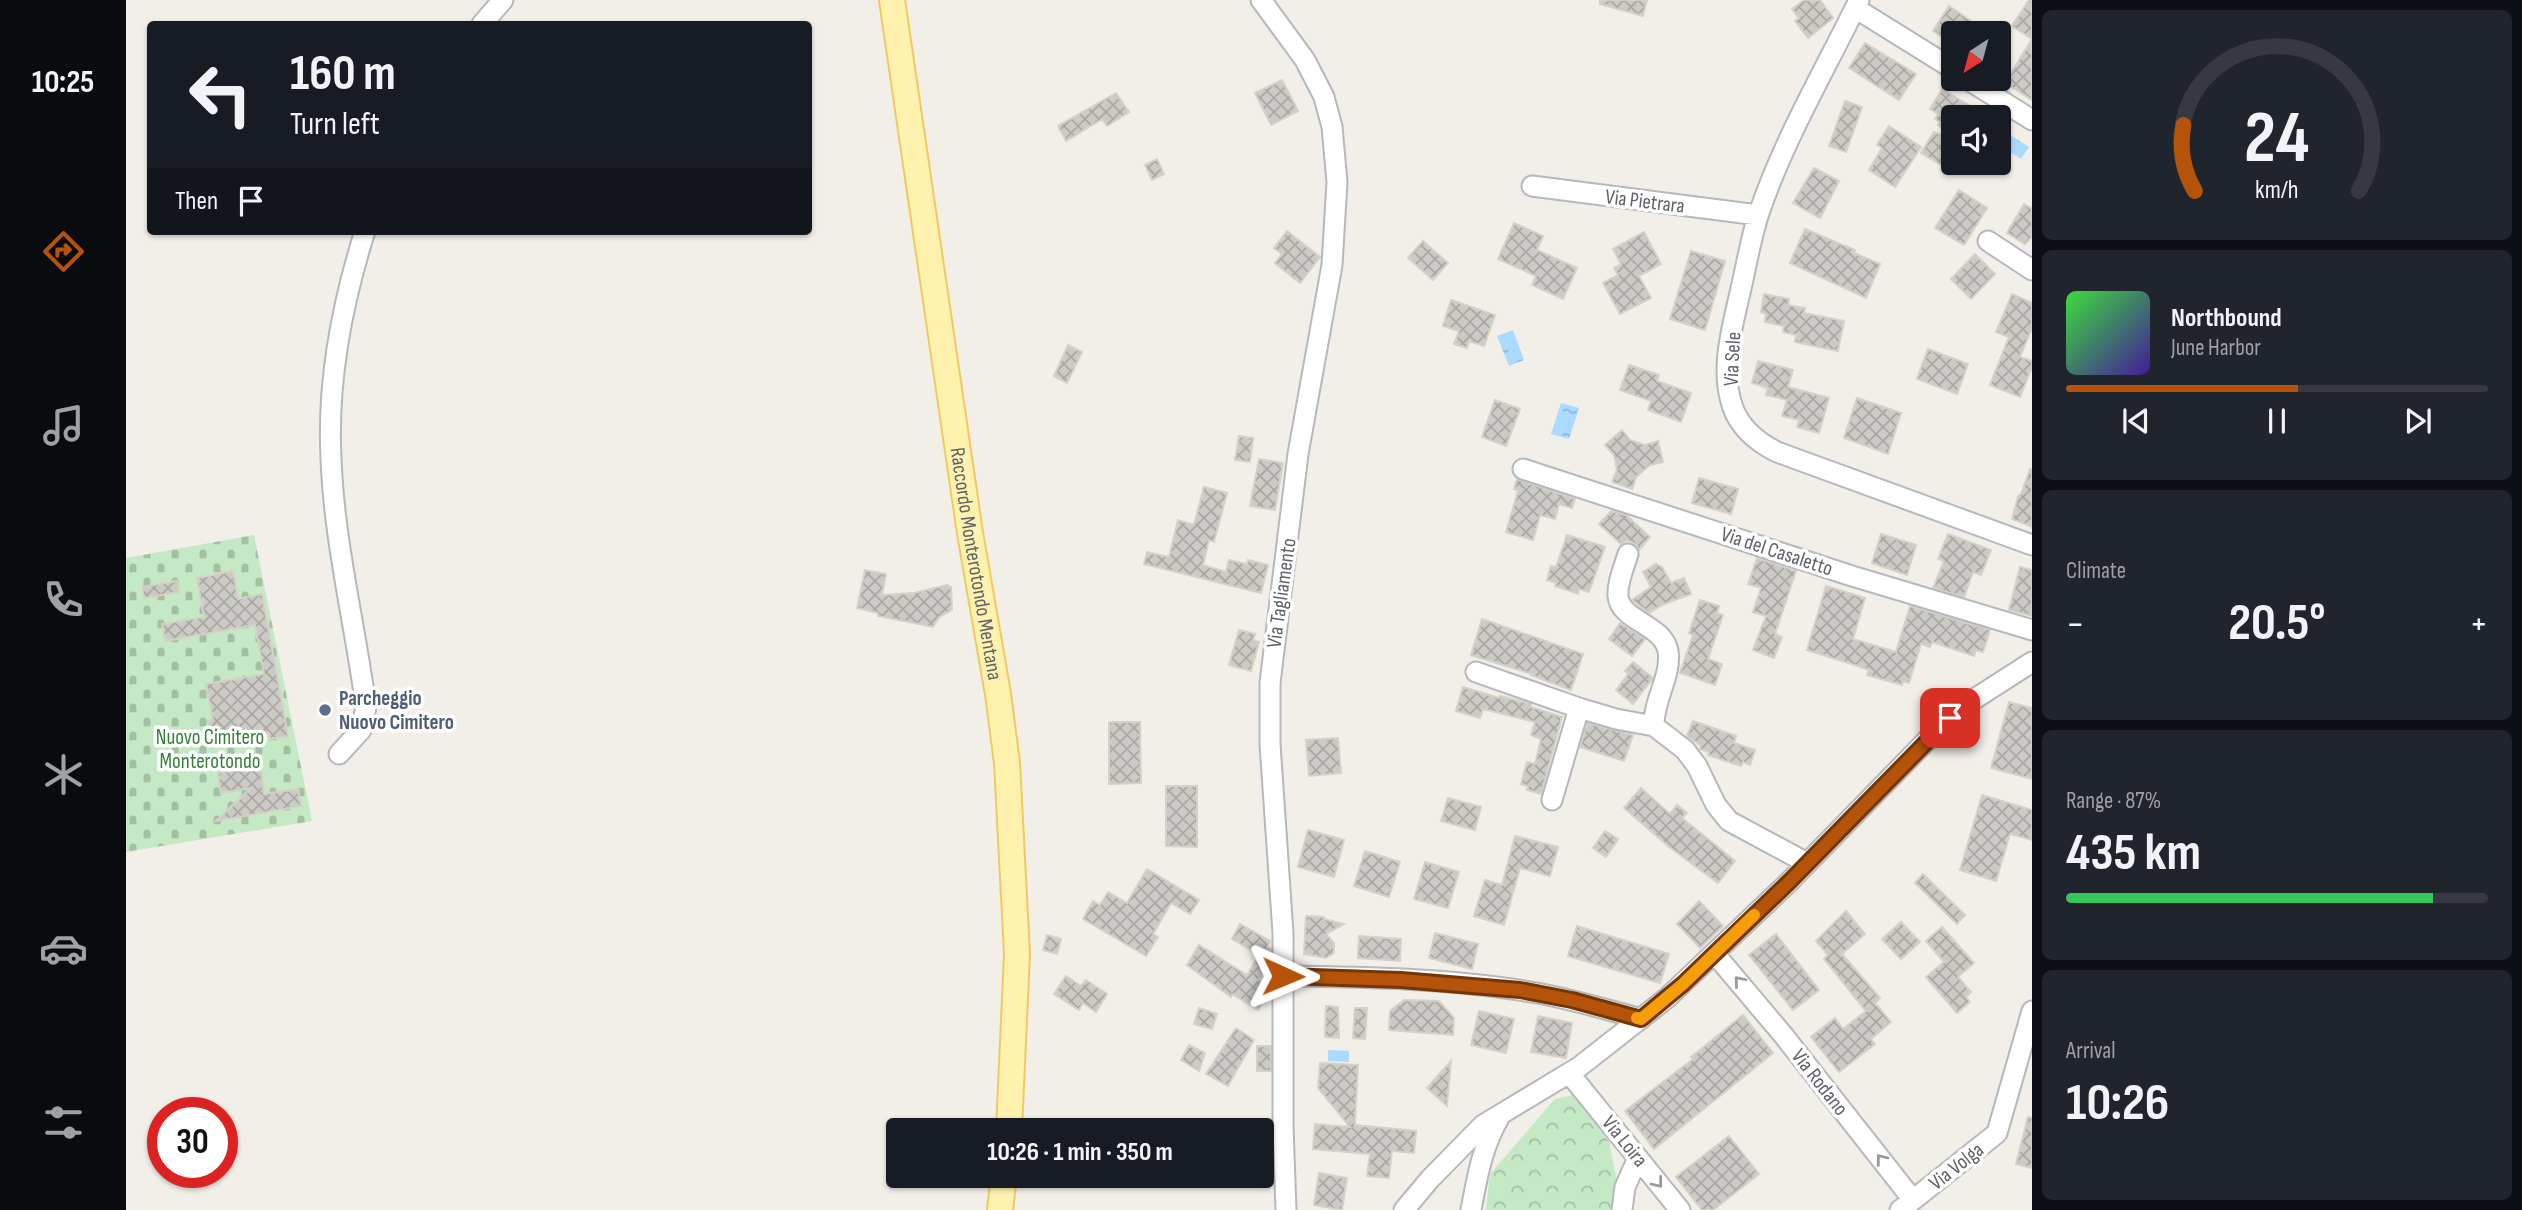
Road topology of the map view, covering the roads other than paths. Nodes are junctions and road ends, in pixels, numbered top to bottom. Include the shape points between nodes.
1 (503, 0) edge
2 (892, 0) edge
3 (1261, 0) edge
4 (1857, 4) edge
5 (485, 21) edge
6 (1941, 61) edge
7 (1987, 91) edge
8 (2032, 120) edge
9 (1532, 186) dead end
10 (1758, 215) junction
11 (364, 235) edge
12 (1988, 241) dead end
13 (2032, 270) edge
14 (1522, 469) dead end
15 (2032, 545) edge
16 (1628, 554) dead end
17 (2032, 630) edge
18 (2032, 662) edge
19 (1476, 672) dead end
20 (1579, 708) junction
21 (1654, 726) junction
22 (339, 754) dead end
23 (1552, 800) dead end
24 (1807, 863) junction
25 (1714, 953) junction
26 (1283, 976) junction
27 (2032, 1011) edge
28 (1641, 1019) junction
29 (1569, 1073) junction
30 (1501, 1114) junction
31 (1010, 1118) edge
32 (1638, 1158) junction
33 (1003, 1188) edge
34 (1906, 1205) edge
35 (1000, 1210) edge
36 (1286, 1210) edge
37 (1404, 1210) edge
38 (1471, 1210) edge
39 (1622, 1210) edge
40 (1679, 1210) edge

1 - 5 street
2 - 31 main road, Raccordo Monterotondo Mentana via 1006,755 1017,943
3 - 26 street, Via Tagliamento via 1305,60 1324,97 1337,182 1332,265 1298,454 1270,683 1269,744
4 - 6 street
4 - 10 street, Via Sele
7 - 8 street
9 - 10 street, Via Pietrara
10 - 15 street, Via Sele via 1728,362 1730,396 1748,432 1766,447 1803,463
11 - 22 street via 338,342 330,426 341,562 366,712 357,735
12 - 13 street
14 - 17 street, Via del Casaletto
16 - 21 street via 1618,590 1620,604 1658,634 1668,649
18 - 24 street via 1950,718
19 - 20 street
20 - 21 street
20 - 23 street
21 - 24 street via 1689,756 1730,821
24 - 25 street
25 - 28 street
34 -> 25 street, Via Rodano via 1784,1036
26 - 28 street via 1520,990
26 - 36 street, Via Tagliamento
27 - 34 street, Via Volga via 1997,1133
28 - 29 street
29 - 30 street
29 - 32 street, Via Loira
30 - 37 street via 1483,1125
30 - 38 street via 1479,1165
32 - 39 street via 1625,1187
32 -> 40 street, Via Loira
33 - 35 main road

